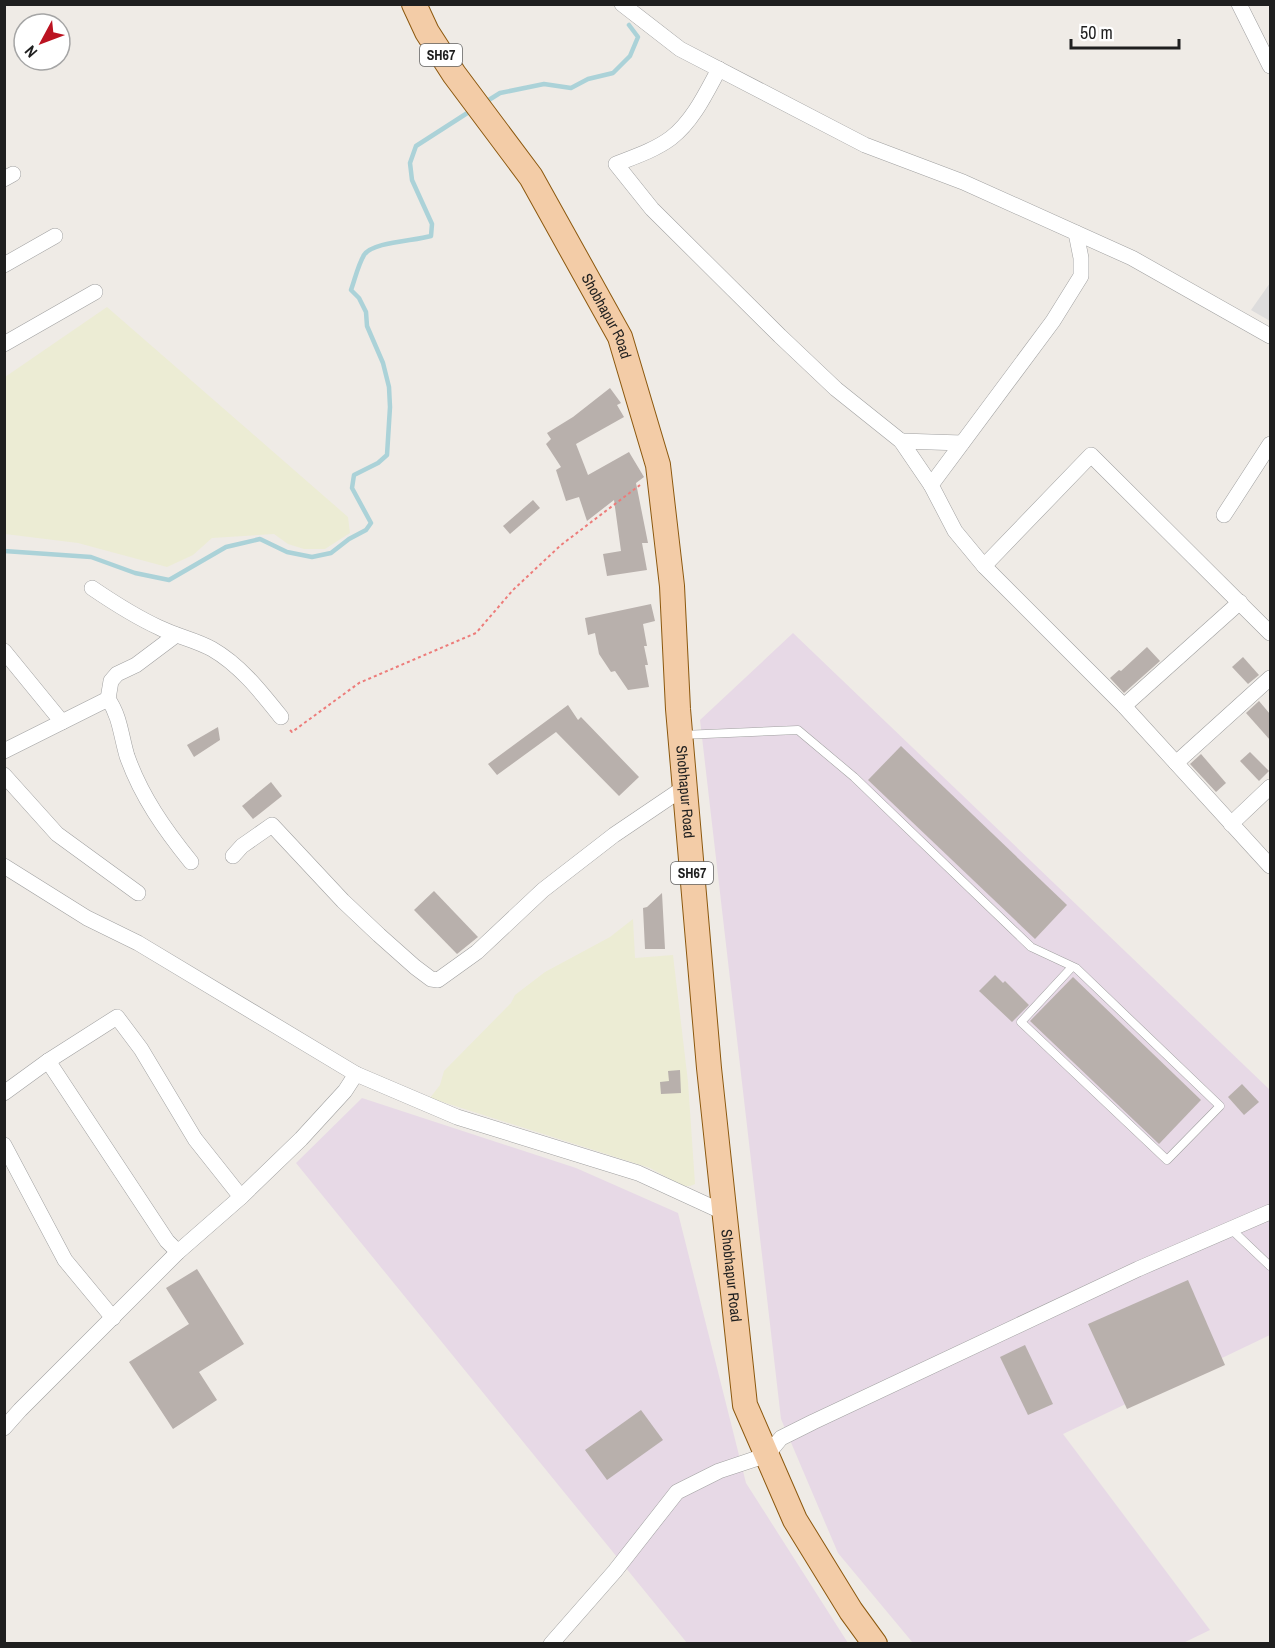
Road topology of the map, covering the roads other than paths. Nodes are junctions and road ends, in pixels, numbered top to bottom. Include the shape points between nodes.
1 (414, 4) edge
2 (622, 4) edge
3 (1239, 4) edge
4 (1270, 66) edge
5 (719, 69) junction
6 (1076, 233) junction
7 (55, 236) dead end
8 (4, 265) edge
9 (95, 292) dead end
10 (1270, 336) edge
11 (4, 344) edge
12 (901, 441) junction
13 (962, 443) junction
14 (1270, 444) edge
15 (931, 485) junction
16 (1224, 515) dead end
17 (984, 566) junction
18 (92, 588) dead end
19 (1240, 602) junction
20 (1270, 633) edge
21 (176, 635) junction
22 (4, 651) edge
23 (1270, 678) edge
24 (108, 699) junction
25 (1124, 706) junction
26 (280, 717) road end
27 (63, 722) junction
28 (680, 735) junction
29 (4, 750) edge
30 (1176, 763) junction
31 (4, 776) edge
32 (1270, 787) edge
33 (685, 788) junction
34 (1231, 824) junction
35 (233, 856) dead end
36 (191, 862) dead end
37 (4, 866) edge
38 (1270, 866) edge
39 (138, 893) dead end
40 (1072, 967) junction
41 (48, 1061) junction
42 (356, 1074) junction
43 (4, 1093) edge
44 (4, 1145) edge
45 (241, 1197) junction
46 (1270, 1212) edge
47 (725, 1213) junction
48 (1231, 1228) junction
49 (178, 1252) junction
50 (1270, 1266) edge
51 (112, 1318) junction
52 (4, 1428) edge
53 (767, 1455) junction
54 (551, 1644) edge
55 (875, 1644) edge

1 - 28 main road, Shobhapur Road / SH67 via 454,74 531,177 620,337 659,471 672,586
2 - 5 street via 680,48
3 - 4 street
5 - 6 street via 865,145 963,182
5 - 12 street via 698,107 671,137 616,164 652,209 780,336 836,389
6 - 10 street via 1132,258
6 - 13 street via 1081,276 1053,321
7 - 8 street
9 - 11 street
12 - 13 street
12 - 15 street
13 - 15 street
14 - 16 street
15 - 17 street via 955,531
17 - 19 street via 1091,454
17 - 25 street
18 - 21 street
19 - 20 street
19 - 25 street
21 - 24 street via 117,674 111,681
21 - 26 street via 211,649 234,665
22 - 27 street
23 - 30 street
24 - 27 street
24 - 36 street via 116,710 128,756 150,805
25 - 30 street
27 - 29 street
28 - 33 main road, Shobhapur Road / SH67
28 - 40 lane via 798,730 854,777 1031,947
30 - 34 street
31 - 39 street via 57,834
32 - 34 street
33 - 35 street via 614,835 543,890 477,952 438,980 415,967 379,935 272,825
33 - 47 main road, Shobhapur Road / SH67
34 - 38 street
37 - 42 street
40 - 40 lane via 1022,1022 1167,1160 1220,1106
41 - 43 street
41 - 45 street via 117,1017 141,1048 195,1139
41 - 49 street
42 - 45 street via 345,1091
42 - 47 street via 457,1117 638,1173
44 - 51 street via 65,1260
45 - 49 street
46 - 48 street
47 - 53 main road, Shobhapur Road / SH67 via 745,1405
48 - 50 lane
48 - 53 street via 781,1438
49 - 51 street
51 - 52 street
53 - 54 street via 719,1471 677,1492
53 - 55 main road, Shobhapur Road / SH67 via 795,1520

